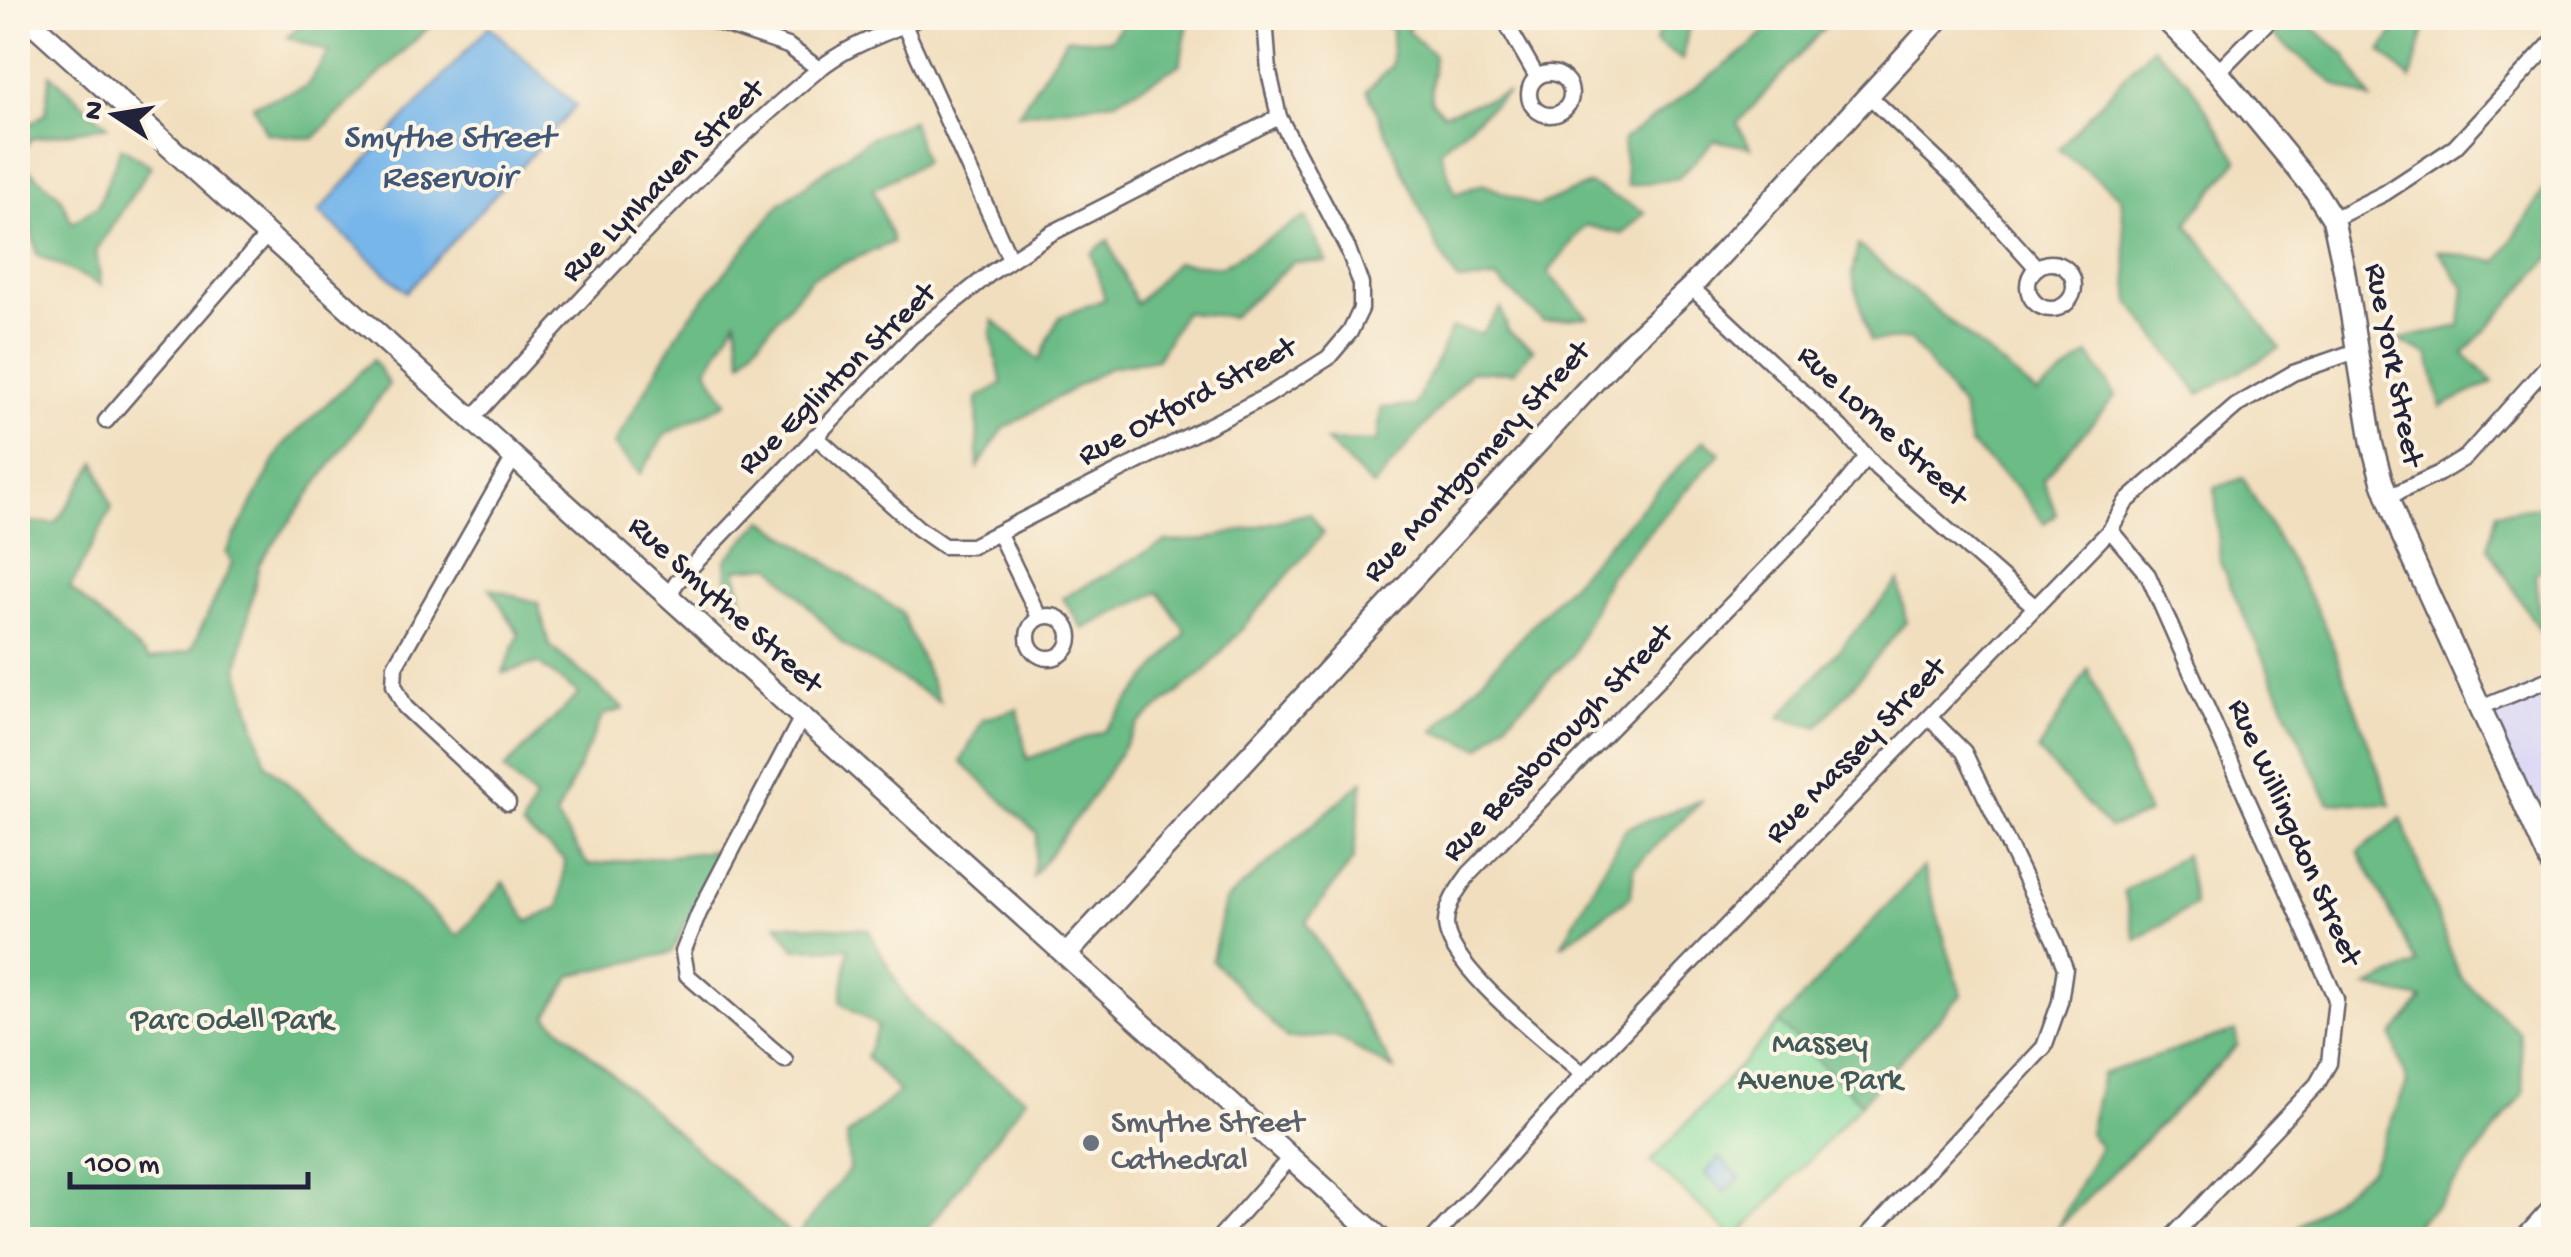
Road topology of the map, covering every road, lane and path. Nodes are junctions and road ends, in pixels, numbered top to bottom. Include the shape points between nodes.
1 (27, 18) edge
2 (705, 18) edge
3 (919, 18) edge
4 (1264, 18) edge
5 (1506, 18) edge
6 (1940, 18) edge
7 (2164, 18) edge
8 (2271, 18) edge
9 (904, 25) junction
10 (2554, 40) edge
11 (819, 69) junction
12 (2218, 72) junction
13 (1537, 77) dead end
14 (1868, 96) junction
15 (1279, 117) junction
16 (2332, 220) junction
17 (268, 235) junction
18 (1010, 259) junction
19 (2036, 268) dead end
20 (1691, 286) junction
21 (2356, 351) junction
22 (2554, 358) edge
23 (472, 420) junction
24 (106, 421) dead end
25 (815, 436) junction
26 (514, 457) junction
27 (1866, 458) junction
28 (2388, 498) junction
29 (2110, 530) junction
30 (999, 534) junction
31 (668, 596) junction
32 (2034, 606) junction
33 (1040, 617) dead end
34 (2554, 677) edge
35 (2482, 707) junction
36 (802, 717) junction
37 (1930, 718) junction
38 (508, 803) dead end
39 (2554, 870) edge
40 (1066, 955) junction
41 (784, 1060) dead end
42 (1583, 1074) junction
43 (1290, 1157) junction
44 (2554, 1208) edge
45 (1217, 1240) edge
46 (1382, 1240) edge
47 (1432, 1240) edge
48 (1863, 1240) edge
49 (2169, 1240) edge
50 (2525, 1240) edge

1 - 17 street, Rue Smythe Street
2 - 11 street via 788,46
3 - 9 street, Rue Lynhaven Street
4 - 15 street, Rue Oxford Street
5 - 13 street
6 - 14 street, Rue Montgomery Street
7 - 12 street, Rue York Street
8 - 12 street
9 - 11 street, Rue Lynhaven Street
9 - 18 street
10 - 16 street via 2456,147
11 - 23 street, Rue Lynhaven Street via 710,166
12 - 16 street, Rue York Street
14 - 19 street via 1966,189
14 - 20 street, Rue Montgomery Street
15 - 18 street, Rue Eglinton Street
15 - 30 street, Rue Oxford Street via 1361,284 1361,308 1350,332 1328,358 1267,396
16 - 21 street, Rue York Street
17 - 23 street, Rue Smythe Street
17 - 24 street
18 - 25 street, Rue Eglinton Street via 912,336
20 - 27 street, Rue Lorne Street
20 - 40 street, Rue Montgomery Street via 1627,346
21 - 28 street, Rue York Street
21 - 29 street, Rue Massey Street via 2293,374 2236,406 2126,502
22 - 28 street via 2466,457
23 - 26 street, Rue Smythe Street
25 - 30 street, Rue Oxford Street via 944,546 972,546
25 - 31 street, Rue Eglinton Street
26 - 31 street, Rue Smythe Street
26 - 38 street via 395,666 394,685 405,707
27 - 32 street, Rue Lorne Street
27 - 42 street, Rue Bessborough Street via 1827,506 1468,874 1451,900 1451,947 1468,971
28 - 35 street, Rue York Street
29 - 32 street, Rue Massey Street
29 - 49 street, Rue Willingdon Street via 2148,575 2336,999 2329,1063 2316,1084
30 - 33 street
31 - 36 street, Rue Smythe Street
32 - 37 street, Rue Massey Street
34 - 35 street
35 - 39 street, Rue York Street
36 - 40 street, Rue Smythe Street
36 - 41 street via 683,952 687,975
37 - 42 street, Rue Massey Street
37 - 48 street via 1964,752 2065,968 2044,1047
40 - 43 street, Rue Smythe Street
42 - 47 street, Rue Massey Street
43 - 45 street
43 - 46 street, Rue Smythe Street
44 - 50 street

